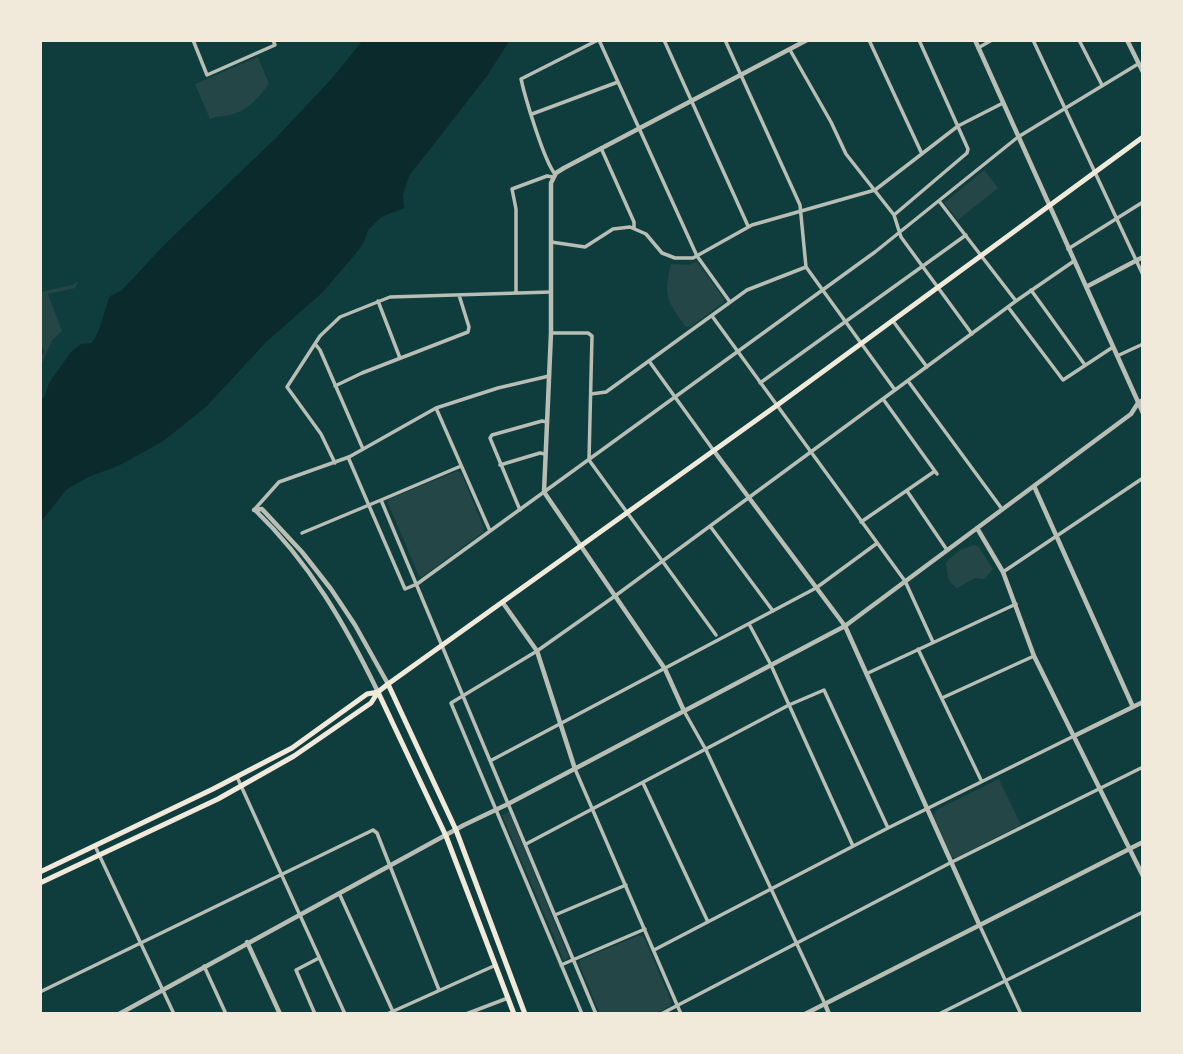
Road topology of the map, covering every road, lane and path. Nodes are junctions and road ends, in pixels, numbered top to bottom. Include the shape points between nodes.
1 (193, 40) edge
2 (273, 40) edge
3 (598, 40) edge
4 (664, 40) edge
5 (725, 40) edge
6 (807, 40) edge
7 (869, 40) edge
8 (919, 40) edge
9 (975, 40) edge
10 (992, 40) edge
11 (1034, 40) edge
12 (1079, 40) edge
13 (1126, 40) edge
14 (978, 48) junction
15 (790, 50) junction
16 (1138, 64) junction
17 (1143, 72) edge
18 (741, 75) junction
19 (618, 82) junction
20 (1102, 85) junction
21 (691, 101) junction
22 (1003, 103) junction
23 (1066, 108) junction
24 (532, 114) junction
25 (958, 126) junction
26 (639, 128) junction
27 (1018, 137) junction
28 (1143, 137) edge
29 (601, 148) junction
30 (922, 154) junction
31 (1094, 172) junction
32 (554, 176) junction
33 (875, 190) junction
34 (939, 201) junction
35 (1143, 202) edge
36 (1048, 207) junction
37 (801, 210) junction
38 (894, 215) junction
39 (1116, 219) junction
40 (748, 226) junction
41 (634, 228) junction
42 (899, 233) junction
43 (966, 235) junction
44 (551, 242) junction
45 (1068, 249) junction
46 (697, 256) junction
47 (982, 256) junction
48 (1143, 257) edge
49 (1074, 261) junction
50 (1136, 261) junction
51 (806, 267) junction
52 (921, 267) junction
53 (1143, 275) edge
54 (1086, 287) junction
55 (937, 288) junction
56 (822, 289) junction
57 (1031, 290) junction
58 (551, 292) junction
59 (516, 293) junction
60 (459, 295) junction
61 (1016, 300) junction
62 (378, 301) junction
63 (730, 302) junction
64 (1008, 306) junction
65 (712, 316) junction
66 (892, 319) junction
67 (846, 321) junction
68 (551, 333) junction
69 (972, 334) junction
70 (861, 342) junction
71 (1143, 344) edge
72 (316, 345) junction
73 (1113, 347) junction
74 (735, 351) junction
75 (1117, 356) junction
76 (400, 358) junction
77 (649, 361) junction
78 (1085, 365) junction
79 (927, 367) junction
80 (549, 376) junction
81 (908, 381) junction
82 (760, 383) junction
83 (335, 386) junction
84 (895, 390) junction
85 (591, 394) junction
86 (675, 396) junction
87 (883, 399) junction
88 (1140, 401) edge
89 (776, 406) junction
90 (436, 408) junction
91 (1142, 412) edge
92 (1131, 414) junction
93 (547, 422) junction
94 (363, 449) junction
95 (713, 451) junction
96 (810, 453) junction
97 (545, 454) junction
98 (348, 457) junction
99 (589, 460) junction
100 (335, 463) junction
101 (500, 465) junction
102 (461, 466) junction
103 (1143, 478) edge
104 (1034, 486) junction
105 (906, 491) junction
106 (544, 492) junction
107 (748, 499) junction
108 (381, 500) junction
109 (368, 505) junction
110 (1002, 509) junction
111 (254, 510) junction
112 (520, 510) junction
113 (627, 513) junction
114 (861, 522) junction
115 (710, 526) junction
116 (977, 528) junction
117 (491, 532) junction
118 (302, 533) dead end
119 (1058, 536) junction
120 (876, 544) junction
121 (581, 546) junction
122 (947, 550) junction
123 (662, 561) junction
124 (1003, 572) junction
125 (905, 581) junction
126 (416, 584) junction
127 (817, 588) junction
128 (615, 596) junction
129 (503, 603) junction
130 (1016, 604) junction
131 (774, 611) junction
132 (749, 624) junction
133 (845, 626) junction
134 (716, 635) dead end
135 (933, 642) junction
136 (443, 645) junction
137 (918, 649) junction
138 (537, 651) junction
139 (1034, 656) junction
140 (771, 665) junction
141 (665, 668) junction
142 (867, 673) junction
143 (388, 684) junction
144 (378, 692) junction
145 (463, 696) junction
146 (942, 698) junction
147 (1143, 702) edge
148 (789, 705) junction
149 (1133, 707) junction
150 (684, 711) junction
151 (561, 723) junction
152 (1074, 736) junction
153 (706, 750) junction
154 (490, 761) junction
155 (1143, 767) edge
156 (575, 769) junction
157 (237, 777) junction
158 (982, 780) junction
159 (643, 783) junction
160 (242, 786) junction
161 (1099, 789) junction
162 (508, 804) junction
163 (927, 809) junction
164 (496, 810) junction
165 (592, 810) junction
166 (888, 828) junction
167 (456, 830) junction
168 (446, 836) junction
169 (1143, 842) edge
170 (525, 844) junction
171 (95, 846) junction
172 (853, 846) junction
173 (1129, 849) junction
174 (99, 855) junction
175 (950, 863) junction
176 (390, 865) junction
177 (40, 872) edge
178 (282, 874) junction
179 (1143, 876) edge
180 (40, 883) edge
181 (626, 884) junction
182 (771, 889) junction
183 (340, 893) junction
184 (1143, 912) edge
185 (299, 914) junction
186 (555, 915) junction
187 (708, 922) junction
188 (979, 924) junction
189 (645, 929) junction
190 (247, 942) junction
191 (796, 943) junction
192 (141, 945) junction
193 (654, 950) junction
194 (319, 958) junction
195 (573, 960) junction
196 (496, 965) junction
197 (561, 965) junction
198 (204, 966) junction
199 (1006, 981) junction
200 (162, 990) junction
201 (439, 990) junction
202 (40, 992) edge
203 (508, 998) junction
204 (825, 1004) junction
205 (678, 1005) junction
206 (394, 1012) edge
207 (943, 1013) edge
208 (119, 1014) edge
209 (174, 1014) edge
210 (226, 1014) edge
211 (280, 1014) edge
212 (315, 1014) edge
213 (345, 1014) edge
214 (387, 1014) edge
215 (466, 1014) edge
216 (514, 1014) edge
217 (524, 1014) edge
218 (582, 1014) edge
219 (596, 1014) edge
220 (661, 1014) edge
221 (681, 1014) edge
222 (805, 1014) edge
223 (829, 1014) edge
224 (1021, 1014) edge

1 - 2 street via 207,75 275,45
3 - 19 street
3 - 24 street via 522,76
4 - 21 street
5 - 18 street
6 - 15 street
7 - 30 street
8 - 25 street
9 - 14 street
10 - 14 street
11 - 23 street
12 - 20 street
13 - 16 street
14 - 22 street
15 - 18 street
15 - 33 street via 846,154
16 - 17 street
16 - 20 street
18 - 21 street
18 - 37 street
19 - 24 street
19 - 26 street
20 - 23 street
21 - 26 street
21 - 40 street
22 - 25 street
22 - 27 street
23 - 27 street
23 - 31 street
24 - 32 street
25 - 30 street
25 - 38 street via 967,153
26 - 29 street
26 - 46 street
27 - 34 street
27 - 36 street
28 - 31 main road
29 - 32 street
29 - 41 street
30 - 33 street
31 - 36 main road
31 - 39 street
32 - 44 street
32 - 59 street via 512,190
33 - 37 street
33 - 38 street
34 - 42 street
34 - 43 street
35 - 39 street
36 - 45 street
36 - 47 main road
37 - 40 street
37 - 51 street
38 - 42 street
39 - 45 street
39 - 50 street
40 - 46 street
41 - 44 street via 615,229 585,247
41 - 46 street via 646,234 662,253 687,259
42 - 52 street
42 - 56 street
43 - 47 street
43 - 52 street
44 - 58 street
45 - 49 street
46 - 63 street
47 - 55 main road
47 - 61 street
48 - 50 street
49 - 54 street
49 - 57 street
50 - 53 street
50 - 54 street
51 - 56 street
51 - 63 street via 757,285
52 - 55 street
52 - 67 street
54 - 73 street
55 - 66 main road
55 - 69 street
56 - 67 street
56 - 74 street
57 - 61 street
57 - 78 street
58 - 59 street
58 - 68 street
59 - 60 street
60 - 62 street via 394,296
60 - 76 street via 468,332
61 - 64 street
62 - 72 street via 340,317
62 - 76 street
63 - 65 street
64 - 69 street
64 - 78 street via 1063,380
65 - 74 street
65 - 77 street
66 - 70 main road
66 - 79 street
67 - 70 street
67 - 82 street
68 - 80 street
68 - 85 street via 592,336
69 - 79 street
70 - 84 street
70 - 89 main road
71 - 75 street
72 - 83 street
72 - 100 street via 287,387 321,434
73 - 75 street
73 - 78 street
74 - 82 street
74 - 86 street
75 - 88 street
76 - 83 street
77 - 85 street via 606,393
77 - 86 street
79 - 81 street
80 - 90 street
80 - 93 street
81 - 84 street
81 - 110 street
82 - 89 street
83 - 94 street
84 - 87 street
85 - 99 street
86 - 95 street
86 - 99 street
87 - 96 street
87 - 105 street via 936,472
88 - 91 street
88 - 92 street
89 - 95 main road
89 - 96 street
90 - 94 street
90 - 102 street
91 - 92 street
92 - 104 street
93 - 97 street
93 - 101 street via 490,436
94 - 98 street
95 - 107 street
95 - 113 main road
96 - 107 street
96 - 114 street
97 - 101 street
97 - 106 street
98 - 100 street
98 - 109 street
99 - 106 street
99 - 113 street
100 - 111 street via 279,482
101 - 112 street
102 - 108 street
102 - 117 street
103 - 119 street
104 - 110 street
104 - 119 street
105 - 114 street
105 - 122 street
106 - 112 street
106 - 121 street
107 - 115 street
107 - 127 street
108 - 109 street
108 - 126 street
109 - 118 street
109 - 126 street via 405,589
110 - 116 street
111 - 143 street via 262,509 323,578
111 - 144 street via 314,579
112 - 117 street
113 - 121 main road
113 - 123 street
114 - 120 street
115 - 123 street
115 - 131 street
116 - 122 street
116 - 124 street
117 - 126 street
119 - 124 street
119 - 149 street
120 - 125 street
120 - 127 street
121 - 128 street
121 - 129 main road
122 - 125 street
123 - 128 street
123 - 134 street
124 - 130 street
125 - 133 street
125 - 135 street
126 - 136 street
127 - 131 street
127 - 133 street
128 - 138 street
128 - 141 street
129 - 136 main road
129 - 138 street
130 - 135 street
130 - 139 street
131 - 132 street
132 - 140 street
132 - 141 street
133 - 140 street
133 - 142 street
135 - 137 street
136 - 143 main road
136 - 145 street
137 - 142 street
137 - 146 street
138 - 145 street
138 - 151 street
139 - 146 street
139 - 152 street
140 - 148 street
140 - 150 street
141 - 150 street
141 - 151 street
142 - 163 street
143 - 144 main road
143 - 167 main road
144 - 157 main road via 367,694 292,748
144 - 160 main road via 371,703 320,739
144 - 168 main road
145 - 154 street
145 - 164 street via 451,703
146 - 158 street
147 - 149 street
148 - 153 street
148 - 166 street via 824,690
148 - 172 street
149 - 152 street
150 - 153 street
150 - 156 street
151 - 154 street
151 - 156 street
152 - 158 street
152 - 161 street
153 - 159 street
153 - 182 street
154 - 162 street
155 - 161 street
156 - 162 street
156 - 165 street
157 - 160 street
157 - 171 main road
158 - 163 street
159 - 165 street
159 - 187 street
160 - 174 main road
160 - 178 street
161 - 173 street
161 - 175 street
162 - 164 street
162 - 170 street
163 - 166 street
163 - 175 street
164 - 167 street
164 - 197 street
165 - 170 street
165 - 181 street
166 - 172 street
167 - 168 street
167 - 217 main road
168 - 176 street
168 - 196 main road
169 - 173 street
170 - 186 street
171 - 174 street
171 - 177 main road
172 - 182 street
173 - 179 street
173 - 188 street
174 - 180 main road
174 - 192 street
175 - 188 street
175 - 191 street
176 - 178 street via 373,830
176 - 183 street
176 - 201 street
178 - 185 street
178 - 192 street
181 - 186 street
181 - 189 street
182 - 187 street
182 - 191 street
183 - 185 street
183 - 206 street
184 - 199 street
185 - 190 street
185 - 194 street
186 - 195 street
187 - 193 street
188 - 199 street
188 - 204 street
189 - 193 street
189 - 195 street
190 - 198 street
190 - 211 street
191 - 204 street
191 - 205 street
192 - 200 street
192 - 202 street
193 - 205 street
194 - 212 street via 296,970
194 - 213 street
195 - 197 street
195 - 219 street
196 - 201 street
196 - 203 main road
197 - 218 street
198 - 200 street
198 - 210 street
199 - 207 street
199 - 224 street
200 - 208 street
200 - 209 street
201 - 206 street
203 - 215 street
203 - 216 main road
204 - 222 street
204 - 223 street
205 - 220 street
205 - 221 street
206 - 214 street

